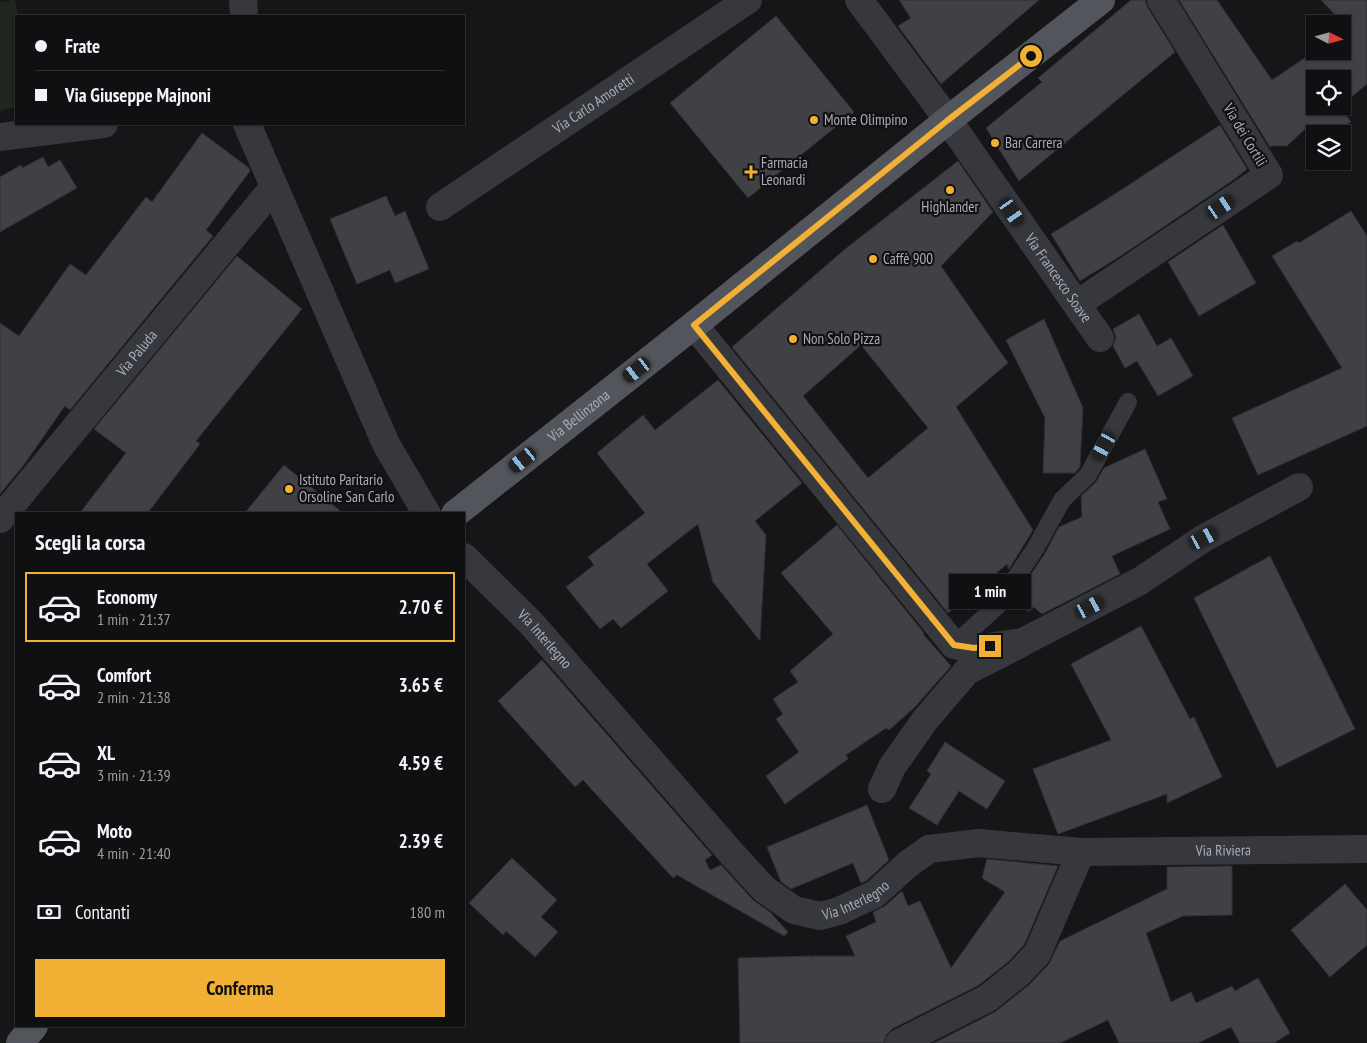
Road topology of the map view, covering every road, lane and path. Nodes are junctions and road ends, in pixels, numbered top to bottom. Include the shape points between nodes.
1 (243, 0) edge
2 (748, 0) edge
3 (859, 0) edge
4 (1101, 0) edge
5 (1161, 0) edge
6 (244, 15) edge
7 (948, 120) junction
8 (96, 125) edge
9 (247, 125) edge
10 (0, 137) edge
11 (274, 187) junction
12 (440, 207) dead end
13 (1077, 304) junction
14 (694, 325) junction
15 (1100, 338) dead end
16 (1128, 402) dead end
17 (1299, 487) dead end
18 (426, 512) edge
19 (458, 512) edge
20 (0, 519) edge
21 (465, 558) edge
22 (1023, 642) junction
23 (954, 645) junction
24 (882, 789) dead end
25 (1367, 849) edge
26 (1081, 852) junction
27 (33, 1027) edge
28 (20, 1043) edge
29 (899, 1043) edge

1 - 6 street
2 - 12 street, Via Carlo Amoretti
3 - 7 street
4 - 7 main road, Via Bellinzona
5 - 13 street, Via dei Cortili via 1269,175
7 - 13 street, Via Francesco Soave
7 - 14 main road, Via Bellinzona
8 - 10 street
9 - 11 street
11 - 18 street via 386,444
11 - 20 street, Via Paluda
13 - 15 street, Via Francesco Soave
14 - 19 main road, Via Bellinzona
14 - 23 street
16 - 23 lane via 1088,475 1062,500 1035,549 997,606
17 - 22 street via 1204,538 1140,581
21 - 26 street, Via Interlegno via 530,623 764,889 794,910 820,916 839,911 875,894 929,849 979,843
22 - 23 street via 974,648
22 - 24 street via 967,671 925,720 892,767
25 - 26 street, Via Riviera
26 - 29 street via 1037,954 1019,973 988,998
27 - 28 main road

